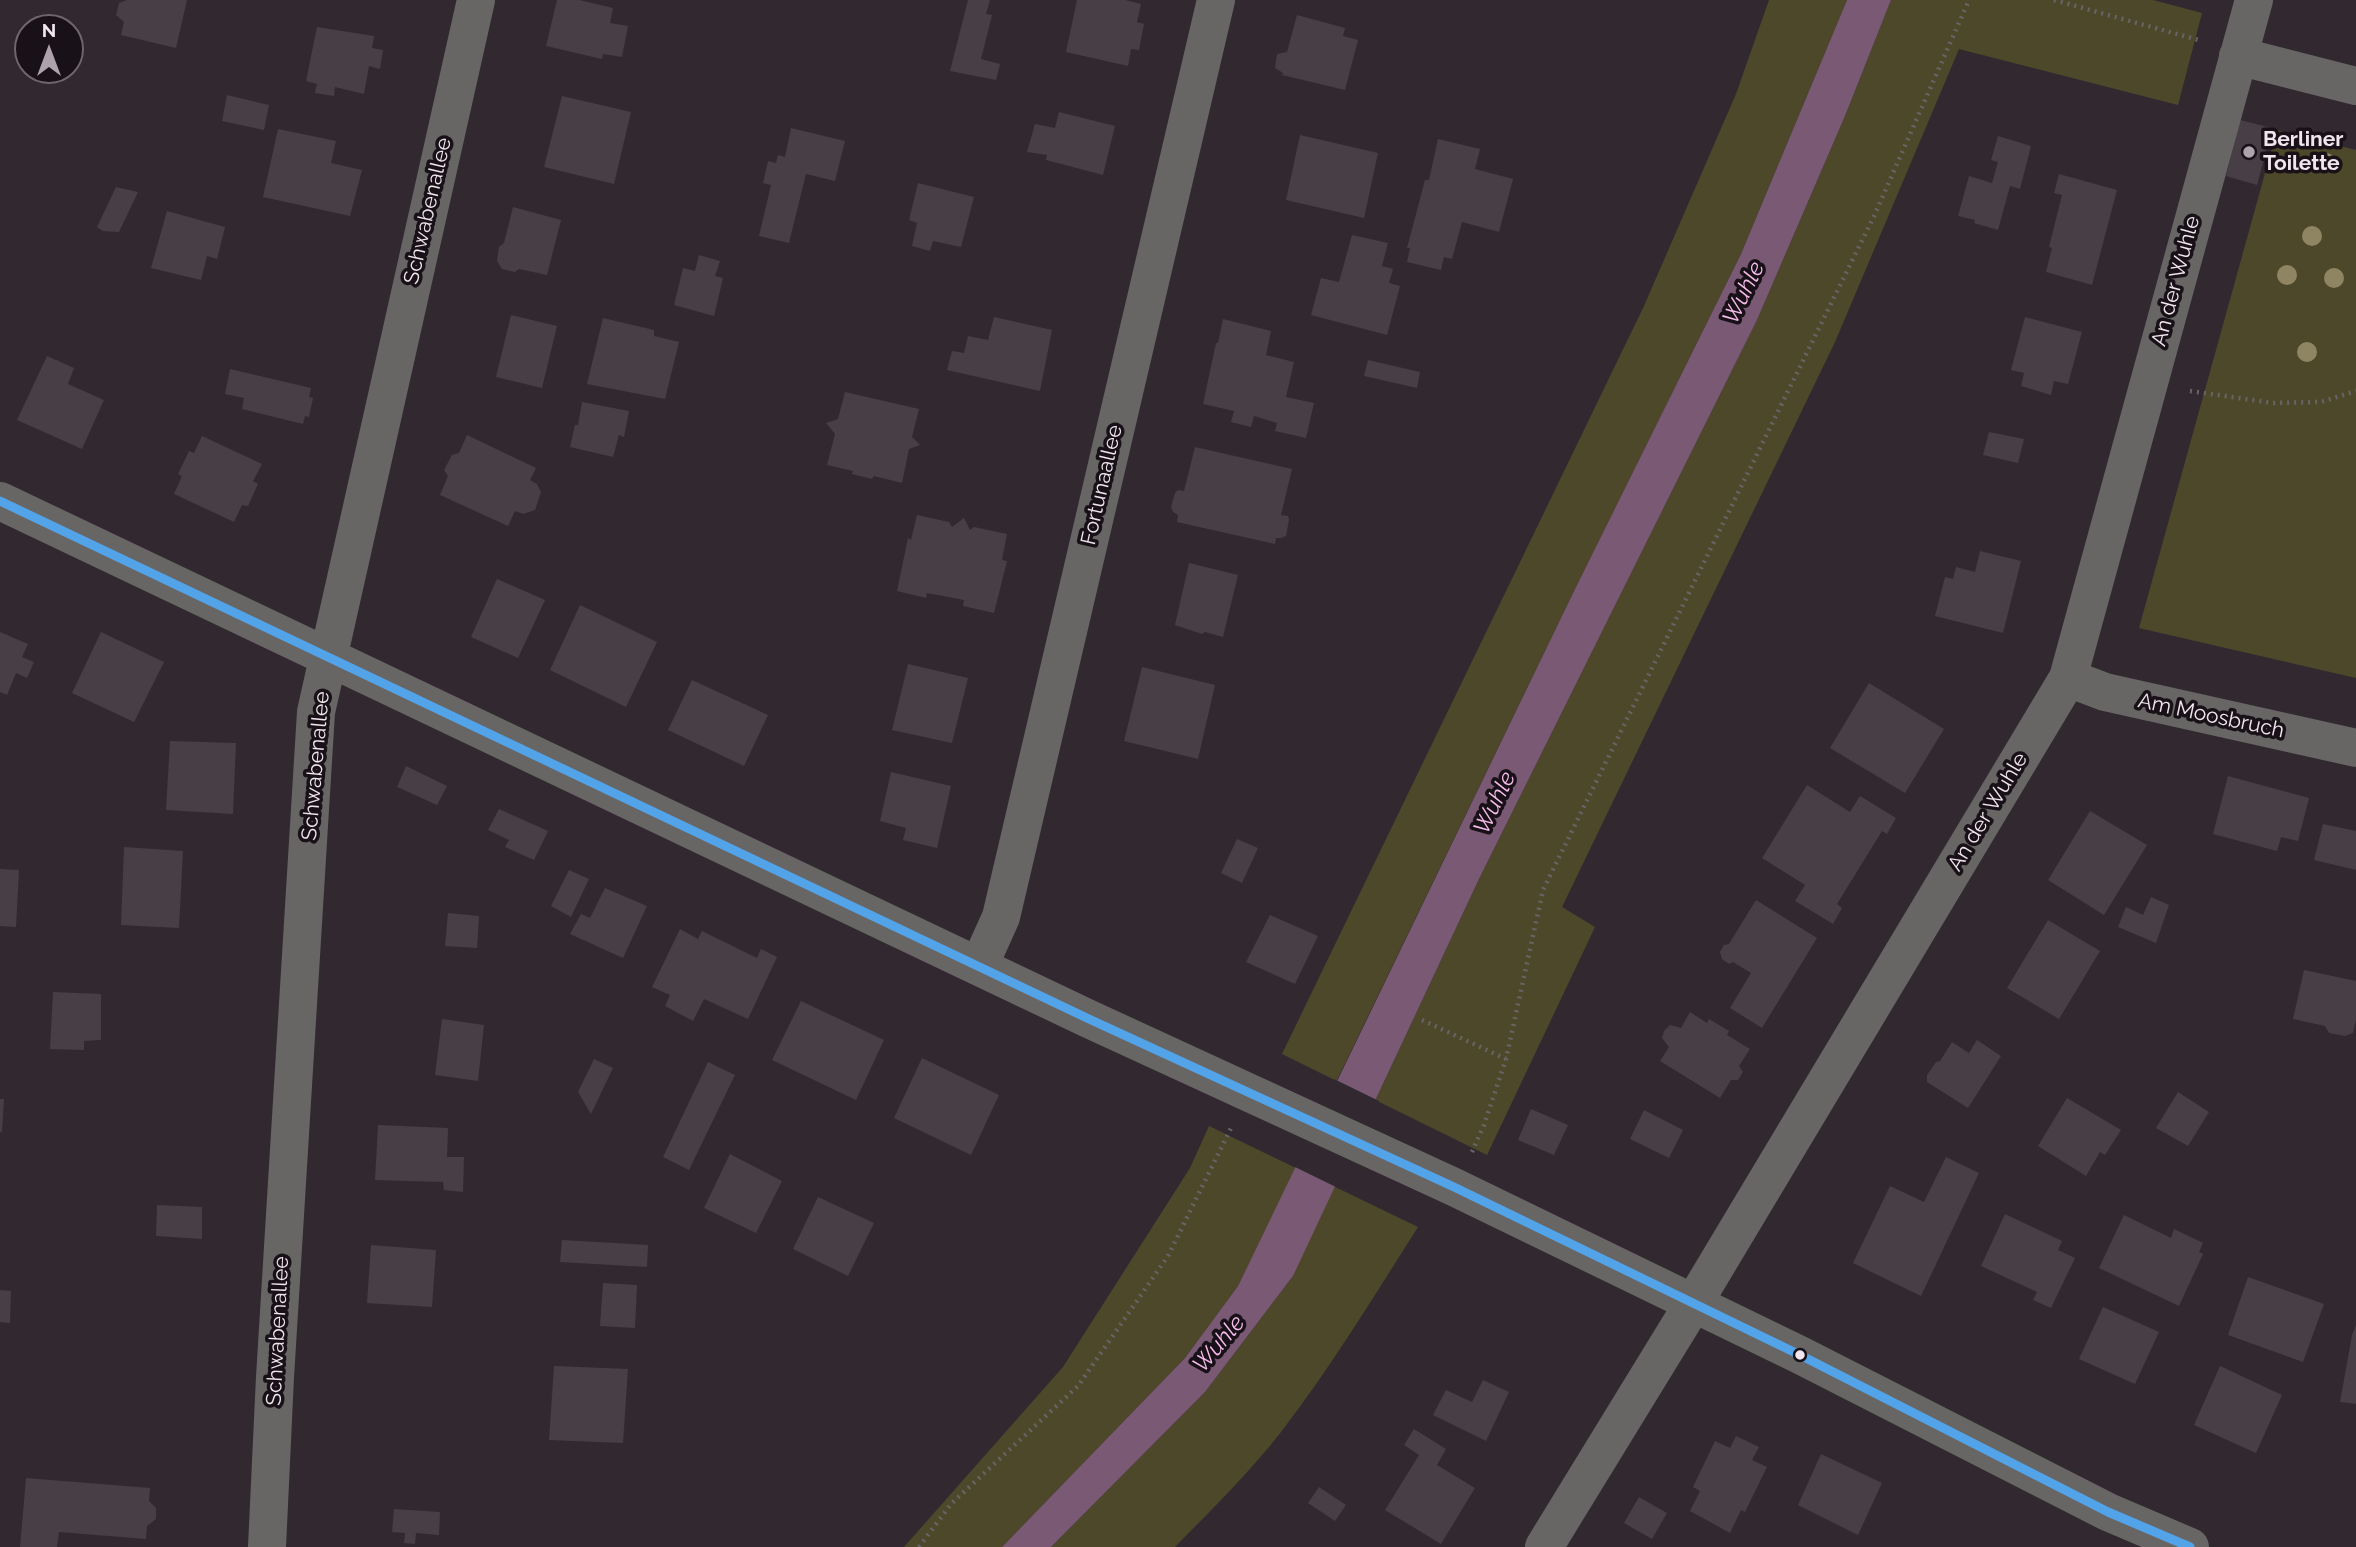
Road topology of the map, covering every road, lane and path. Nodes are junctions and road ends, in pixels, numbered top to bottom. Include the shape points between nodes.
1 (476, 0) edge
2 (1216, 0) edge
3 (1969, 0) edge
4 (2054, 0) edge
5 (2254, 0) edge
6 (2238, 56) junction
7 (2356, 86) edge
8 (2148, 382) junction
9 (2356, 391) edge
10 (0, 501) edge
11 (328, 658) junction
12 (2068, 678) junction
13 (2356, 748) edge
14 (979, 966) junction
15 (1422, 1020) dead end
16 (1506, 1059) junction
17 (1232, 1128) dead end
18 (1468, 1160) dead end
19 (1693, 1304) junction
20 (2181, 1545) edge
21 (267, 1547) edge
22 (919, 1547) edge
23 (1544, 1547) edge

1 - 11 street, Schwabenallee
2 - 14 street, Fortunaallee via 1001,917
3 - 16 path via 1875,214 1543,890
4 - 6 path via 2193,38
5 - 6 street, An der Wuhle
6 - 7 street
6 - 8 street, An der Wuhle
8 - 9 path via 2273,403 2321,402
8 - 12 street, An der Wuhle
10 - 11 street
11 - 14 street
11 - 21 street, Schwabenallee via 316,712
12 - 13 street, Am Moosbruch via 2105,692
12 - 19 street, An der Wuhle
14 - 19 street
15 - 16 path
16 - 18 path
17 - 22 path via 1168,1256 1078,1386 951,1504
19 - 20 street
19 - 23 street, An der Wuhle

